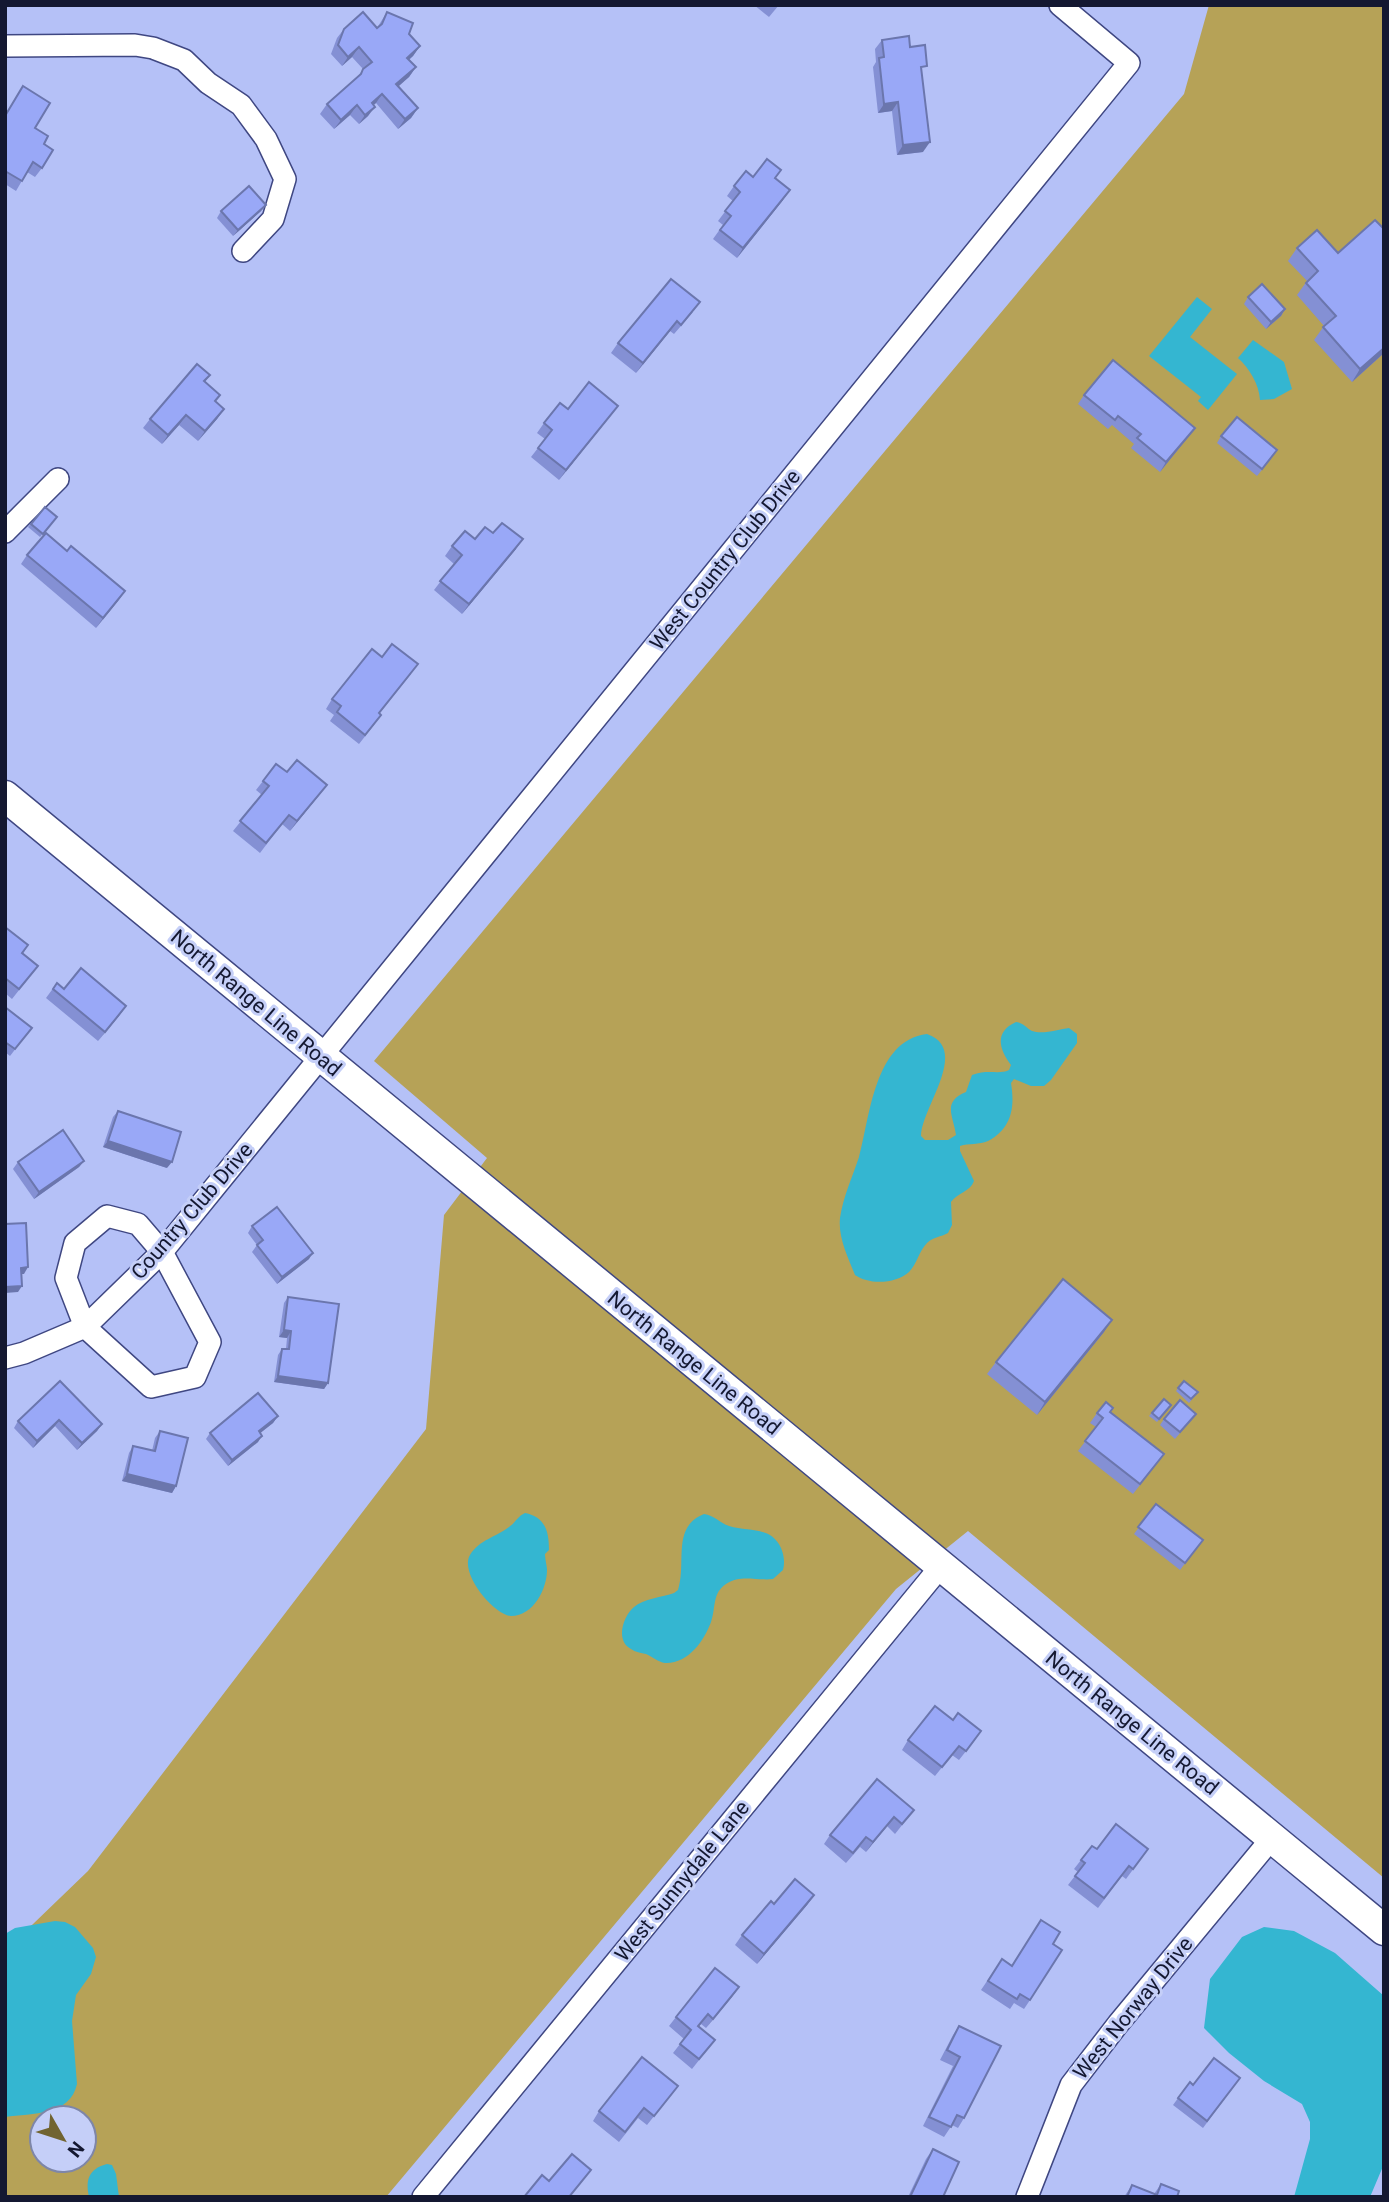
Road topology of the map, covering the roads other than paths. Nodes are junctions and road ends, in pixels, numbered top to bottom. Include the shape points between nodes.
1 (1060, 5) edge
2 (5, 46) edge
3 (243, 251) dead end
4 (58, 479) dead end
5 (5, 532) edge
6 (5, 796) edge
7 (320, 1056) junction
8 (162, 1252) junction
9 (85, 1327) junction
10 (5, 1358) edge
11 (941, 1566) junction
12 (1272, 1838) junction
13 (1384, 1930) edge
14 (423, 2197) edge
15 (1027, 2197) edge

1 - 7 street, West Country Club Drive via 1129,64
2 - 3 street via 153,48 184,60 241,105 266,139 285,179 273,219
4 - 5 street
6 - 7 street, North Range Line Road
7 - 8 street, Country Club Drive
7 - 11 street, North Range Line Road
8 - 9 street, Country Club Drive
8 - 9 street via 138,1224 107,1216 75,1243 66,1278
8 - 9 street via 210,1342 195,1377 151,1387
9 - 10 street, Country Club Drive
11 - 12 street, North Range Line Road
11 - 14 street, West Sunnydale Lane
12 - 13 street, North Range Line Road
12 - 15 street, West Norway Drive via 1071,2085

